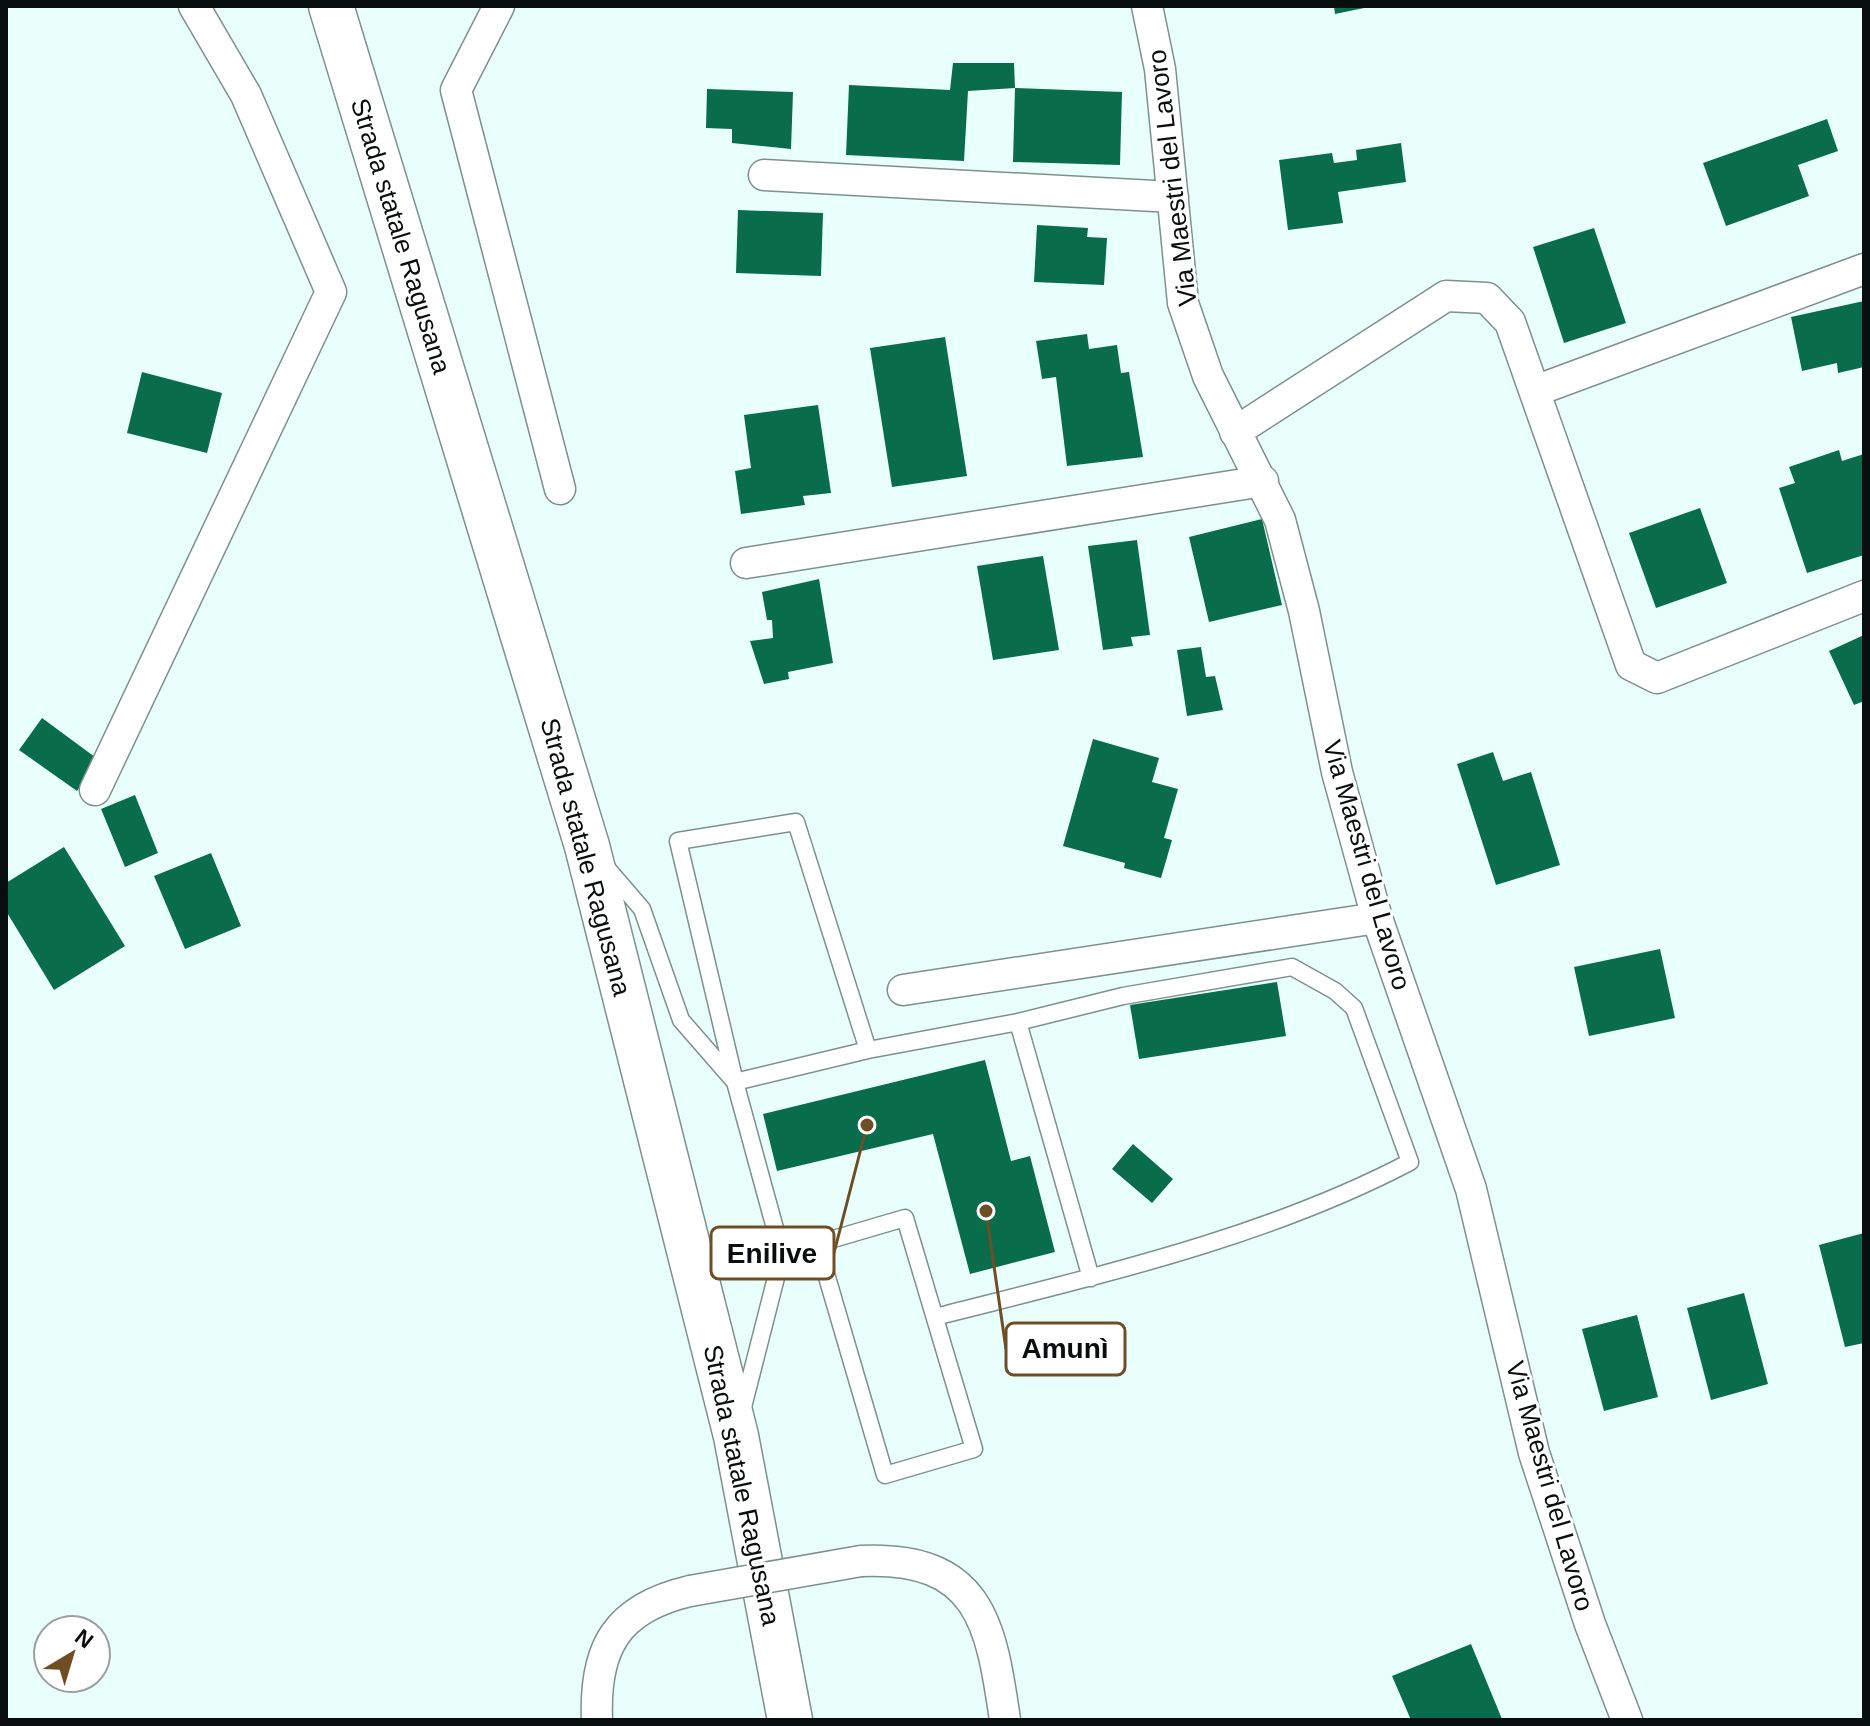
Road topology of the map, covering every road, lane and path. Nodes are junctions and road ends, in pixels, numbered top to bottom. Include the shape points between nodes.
1 (194, 6) edge
2 (331, 6) edge
3 (499, 6) edge
4 (1147, 6) edge
5 (764, 175) dead end
6 (1173, 197) junction
7 (1864, 269) edge
8 (1535, 391) junction
9 (1235, 432) junction
10 (1263, 481) junction
11 (560, 489) dead end
12 (746, 563) dead end
13 (1864, 596) edge
14 (95, 790) dead end
15 (587, 846) junction
16 (1377, 918) junction
17 (903, 990) dead end
18 (1018, 1022) junction
19 (868, 1050) junction
20 (735, 1082) junction
21 (817, 1243) junction
22 (782, 1254) junction
23 (1091, 1278) junction
24 (935, 1317) junction
25 (736, 1436) junction
26 (597, 1720) edge
27 (790, 1720) edge
28 (1005, 1720) edge
29 (1627, 1720) edge

1 - 14 street via 246,95 331,292
2 - 15 main road, Strada statale Ragusana
3 - 11 street via 456,90
4 - 6 street, Via Maestri del Lavoro via 1160,69
5 - 6 street
6 - 9 street, Via Maestri del Lavoro via 1183,303 1208,376
7 - 8 street
8 - 9 street via 1510,322 1487,298 1446,296
8 - 13 street via 1631,665 1657,678
9 - 10 street, Via Maestri del Lavoro
10 - 12 street
10 - 16 street, Via Maestri del Lavoro via 1292,565 1337,772
15 - 20 lane via 642,909 681,1020
15 - 25 main road, Strada statale Ragusana
16 - 17 street
16 - 29 street, Via Maestri del Lavoro via 1471,1189 1534,1453
18 - 19 lane
18 - 23 lane
18 - 23 lane via 1123,996 1292,967 1354,1008 1410,1162 1366,1185
19 - 20 lane
19 - 20 lane via 796,822 678,841
20 - 22 lane
21 - 22 lane
21 - 24 lane via 905,1218
21 - 24 lane via 885,1475 974,1449
22 - 25 lane
23 - 24 lane
25 - 27 main road, Strada statale Ragusana
26 - 28 street, bridge via 598,1668 623,1625 650,1604 690,1591 861,1561 896,1560 917,1565 960,1589 977,1607 989,1631

